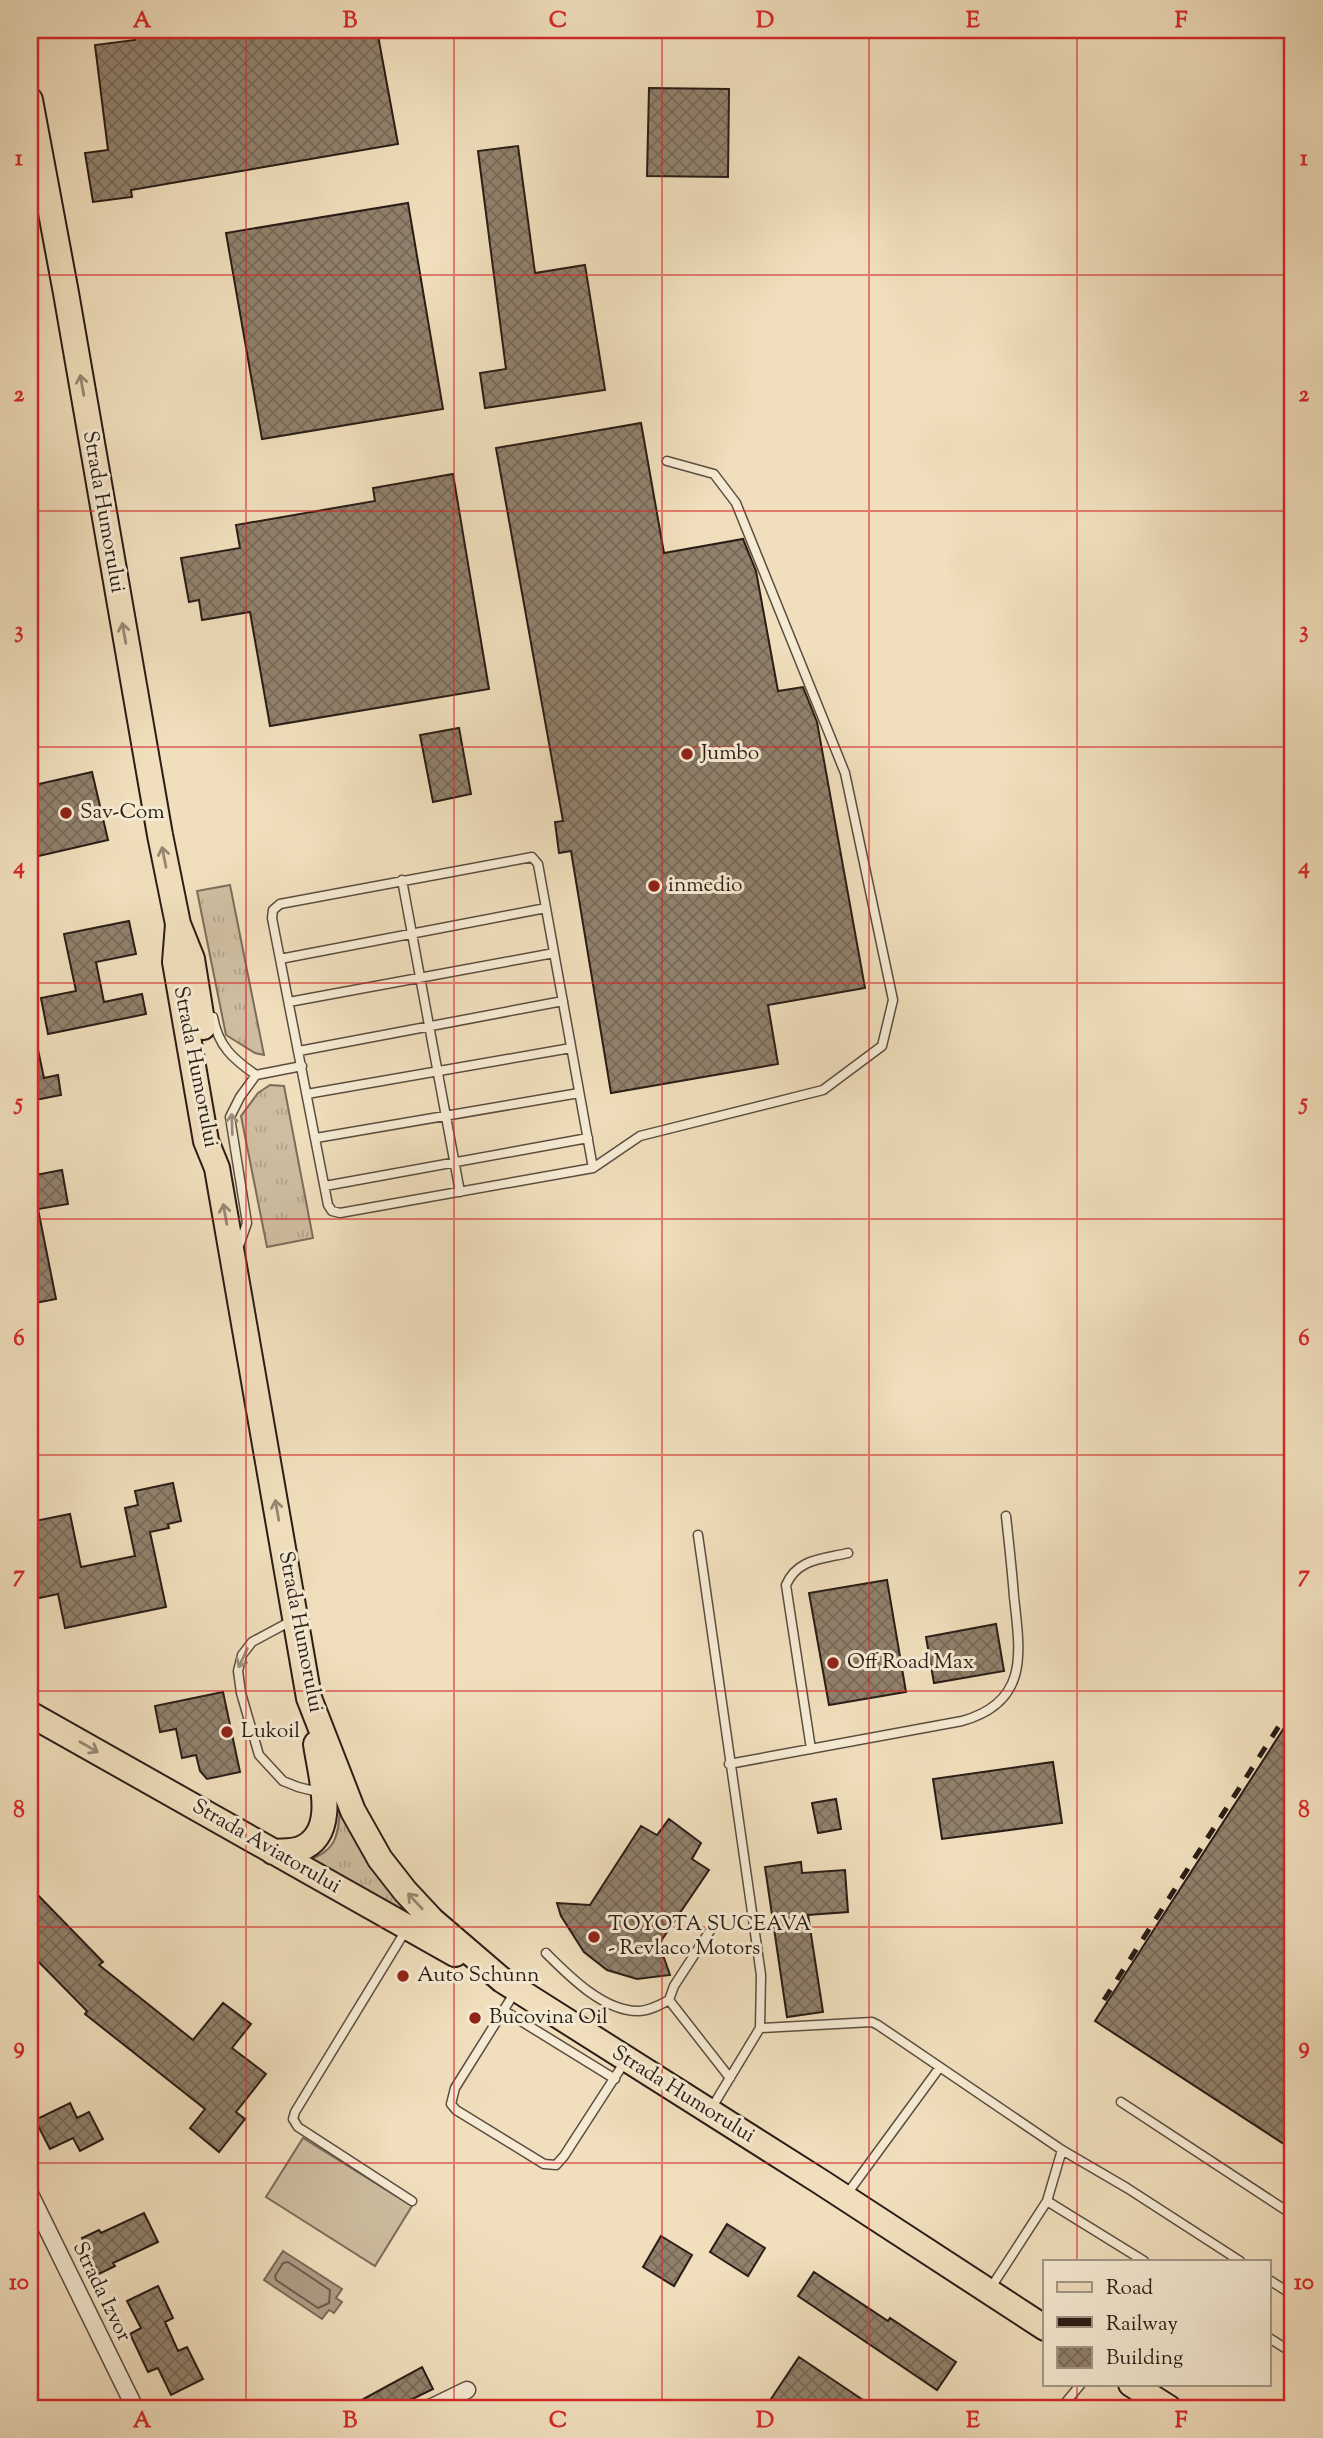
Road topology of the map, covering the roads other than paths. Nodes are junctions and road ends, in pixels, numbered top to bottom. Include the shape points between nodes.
1 (30, 100) edge
2 (667, 461) dead end
3 (402, 880) junction
4 (546, 908) junction
5 (178, 924) junction
6 (412, 933) junction
7 (554, 953) junction
8 (281, 959) junction
9 (192, 960) junction
10 (420, 978) junction
11 (208, 980) dead end
12 (563, 1001) junction
13 (289, 1002) junction
14 (211, 1004) dead end
15 (429, 1026) junction
16 (571, 1048) junction
17 (299, 1051) junction
18 (302, 1066) junction
19 (438, 1070) junction
20 (256, 1075) junction
21 (579, 1093) junction
22 (307, 1094) junction
23 (446, 1116) junction
24 (588, 1138) junction
25 (316, 1139) junction
26 (455, 1163) junction
27 (217, 1168) junction
28 (593, 1168) junction
29 (324, 1186) junction
30 (460, 1192) junction
31 (233, 1261) junction
32 (1006, 1516) dead end
33 (698, 1535) dead end
34 (848, 1553) dead end
35 (296, 1618) junction
36 (309, 1698) junction
37 (30, 1714) edge
38 (811, 1749) junction
39 (729, 1764) junction
40 (323, 1794) junction
41 (273, 1852) junction
42 (715, 1923) dead end
43 (407, 1927) junction
44 (546, 1953) dead end
45 (507, 1993) junction
46 (669, 2000) junction
47 (760, 2028) junction
48 (940, 2067) junction
49 (621, 2069) junction
50 (730, 2078) junction
51 (1121, 2102) dead end
52 (710, 2112) junction
53 (1062, 2150) junction
54 (30, 2194) edge
55 (845, 2197) junction
56 (412, 2201) dead end
57 (1047, 2201) junction
58 (1293, 2215) edge
59 (1142, 2260) edge
60 (1238, 2260) edge
61 (1270, 2281) edge
62 (989, 2291) junction
63 (1293, 2295) edge
64 (1043, 2327) edge
65 (1270, 2339) edge
66 (1293, 2353) edge
67 (1079, 2386) edge
68 (1134, 2386) edge
69 (467, 2390) dead end
70 (135, 2408) edge
71 (430, 2408) edge
72 (1061, 2408) edge
73 (1169, 2408) edge

5 -> 1 main road, Strada Humorului
2 - 28 lane via 714,474 736,503 845,773 893,999 882,1046 823,1090 640,1136
3 - 4 lane via 532,857 538,864
3 - 6 lane
3 - 8 lane via 280,904 273,909 272,918
4 - 6 lane
4 - 7 lane
5 - 9 main road, Strada Humorului
5 - 27 main road, Strada Humorului via 175,962 206,1141
6 - 8 lane
6 - 10 lane
7 - 10 lane
7 - 12 lane
8 - 13 lane
9 - 11 lane
9 - 27 main road, Strada Humorului via 221,1132
10 - 13 lane
10 - 15 lane
12 - 15 lane
12 - 16 lane
13 - 17 lane
14 - 20 lane via 221,1043
15 - 17 lane
15 - 19 lane
16 - 19 lane
16 - 21 lane
17 - 18 lane
18 - 20 lane
18 - 22 lane
19 - 22 lane
19 - 23 lane
31 -> 20 lane via 247,1223 230,1117
21 - 23 lane
21 - 24 lane
22 - 25 lane
23 - 25 lane
23 - 26 lane
24 - 26 lane
24 - 28 lane
25 - 29 lane
26 - 29 lane
26 - 30 lane
31 -> 27 main road, Strada Humorului
28 - 30 lane
29 - 30 lane via 328,1205 340,1213
35 -> 31 main road, Strada Humorului
32 - 38 lane via 1020,1651 1006,1693 975,1717
33 - 39 lane
34 - 38 lane via 805,1563 792,1572 786,1585
35 - 36 main road, Strada Humorului
35 -> 40 lane via 252,1642 238,1671 259,1755 283,1781
36 - 40 main road
45 -> 36 main road, Strada Humorului via 432,1920 380,1859 353,1811
37 -> 41 main road, Strada Aviatorului
38 - 39 lane
39 - 47 lane via 761,1975
40 - 41 main road via 323,1825 312,1842
41 - 43 main road, Strada Aviatorului
42 - 46 lane
43 - 45 main road, Strada Aviatorului
43 - 56 lane via 293,2119 298,2127
44 - 46 lane via 575,1982 608,2003 637,2011
45 - 49 main road, Strada Humorului
45 - 49 lane via 455,2088 451,2099 456,2110 550,2166 556,2165
46 - 50 lane
47 - 48 lane via 872,2022
47 - 50 lane
48 - 53 lane
48 - 55 lane
49 - 52 main road, Strada Humorului
50 - 52 lane
51 - 58 lane
52 - 55 main road, Strada Humorului
53 - 57 lane
53 - 60 lane
54 - 70 street, Strada Izvor
55 - 62 main road, Strada Humorului
57 - 59 lane
57 - 62 lane
61 - 63 lane
62 - 64 main road, Strada Humorului
65 - 66 lane
67 - 72 lane
68 - 73 main road
69 - 71 street

